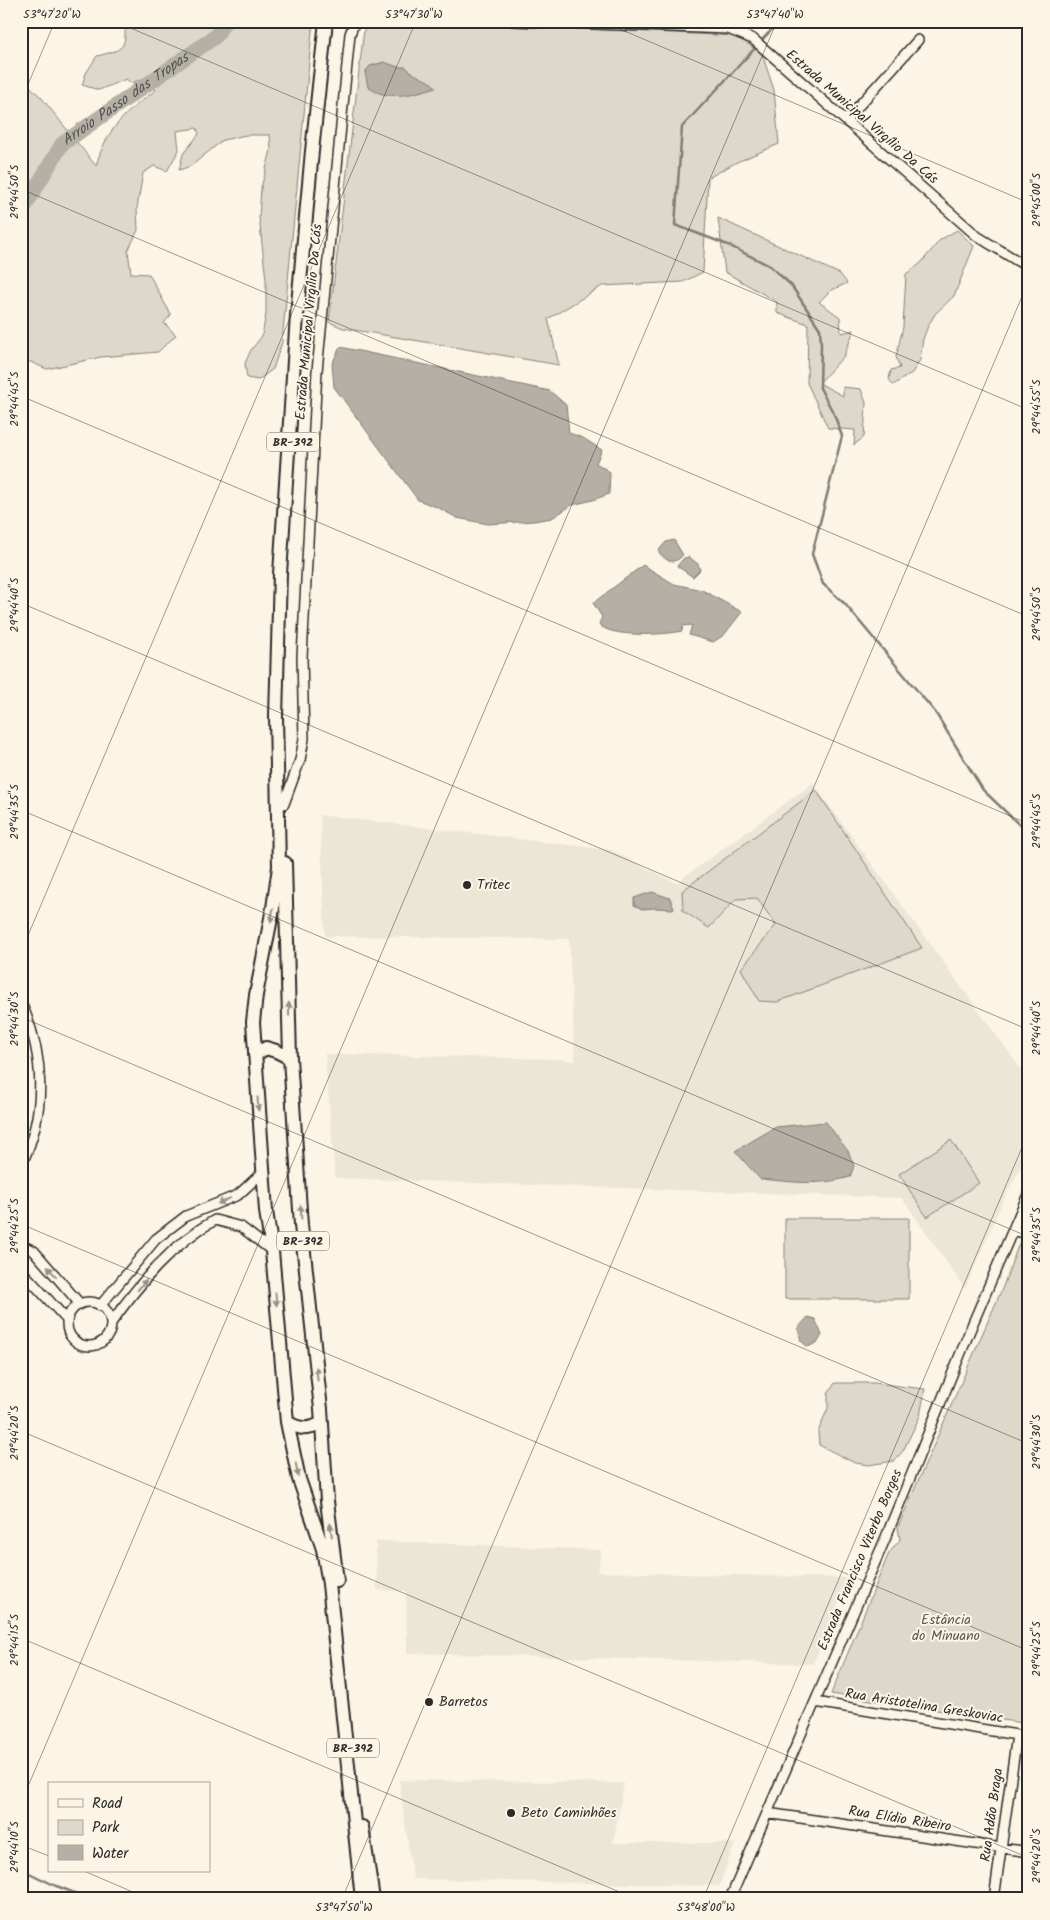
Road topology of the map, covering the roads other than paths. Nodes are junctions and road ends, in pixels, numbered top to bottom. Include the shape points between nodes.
1 (326, 21) edge
2 (332, 21) edge
3 (355, 21) edge
4 (513, 21) edge
5 (918, 40) dead end
6 (846, 120) junction
7 (1029, 268) edge
8 (284, 804) junction
9 (21, 1003) edge
10 (255, 1056) junction
11 (290, 1058) junction
12 (21, 1165) edge
13 (263, 1172) junction
14 (1029, 1192) edge
15 (1013, 1231) junction
16 (1029, 1233) edge
17 (21, 1245) edge
18 (272, 1250) junction
19 (21, 1270) edge
20 (80, 1304) junction
21 (100, 1306) junction
22 (67, 1320) junction
23 (111, 1323) junction
24 (287, 1422) junction
25 (322, 1422) junction
26 (815, 1702) junction
27 (1017, 1735) junction
28 (1029, 1736) edge
29 (767, 1812) junction
30 (1001, 1848) junction
31 (1029, 1852) edge
32 (362, 1899) edge
33 (374, 1899) edge
34 (730, 1899) edge
35 (994, 1899) edge

1 -> 10 highway, BR-392 via 296,315 280,574 276,716 279,866 256,995 253,1022
2 - 8 highway, BR-392 via 296,396 283,649
3 - 8 street, Estrada Municipal Virgílio Da Cás via 350,34 317,372 302,657 304,740
4 - 6 street, Estrada Municipal Virgílio Da Cás via 728,29 753,39
5 - 6 street
6 - 7 street, Estrada Municipal Virgílio Da Cás via 977,236
11 -> 8 highway, BR-392
9 - 12 street via 35,1038 40,1078 38,1118
10 - 11 highway via 266,1048
10 -> 13 highway, BR-392
25 -> 11 highway, BR-392 via 301,1225
13 - 18 highway, BR-392
13 -> 21 street via 238,1195 186,1216 156,1239
14 - 15 street
15 - 16 street
15 - 26 street, Estrada Francisco Viterbo Borges
20 -> 17 street via 34,1251
23 -> 18 street via 164,1258 200,1228 215,1220 241,1227
18 -> 24 highway, BR-392
19 - 22 street
20 - 21 street via 90,1302
20 - 22 street
21 - 23 street via 108,1313
22 - 23 street via 73,1340 88,1346 102,1341 109,1333
24 - 25 highway via 303,1429 312,1429
24 -> 32 highway, BR-392 / BR-392 via 299,1479 323,1549 329,1584
33 -> 25 highway, BR-392 via 357,1792
26 - 27 street, Rua Aristotelina Greskoviac
26 - 29 street, Estrada Francisco Viterbo Borges
27 - 28 street, Rua Aristotelina Greskoviac
27 - 30 street, Rua Adão Braga
29 - 30 street, Rua Elídio Ribeiro
29 - 34 street, Estrada Francisco Viterbo Borges
30 - 31 street, Rua Elídio Ribeiro
30 - 35 street, Rua Adão Braga

